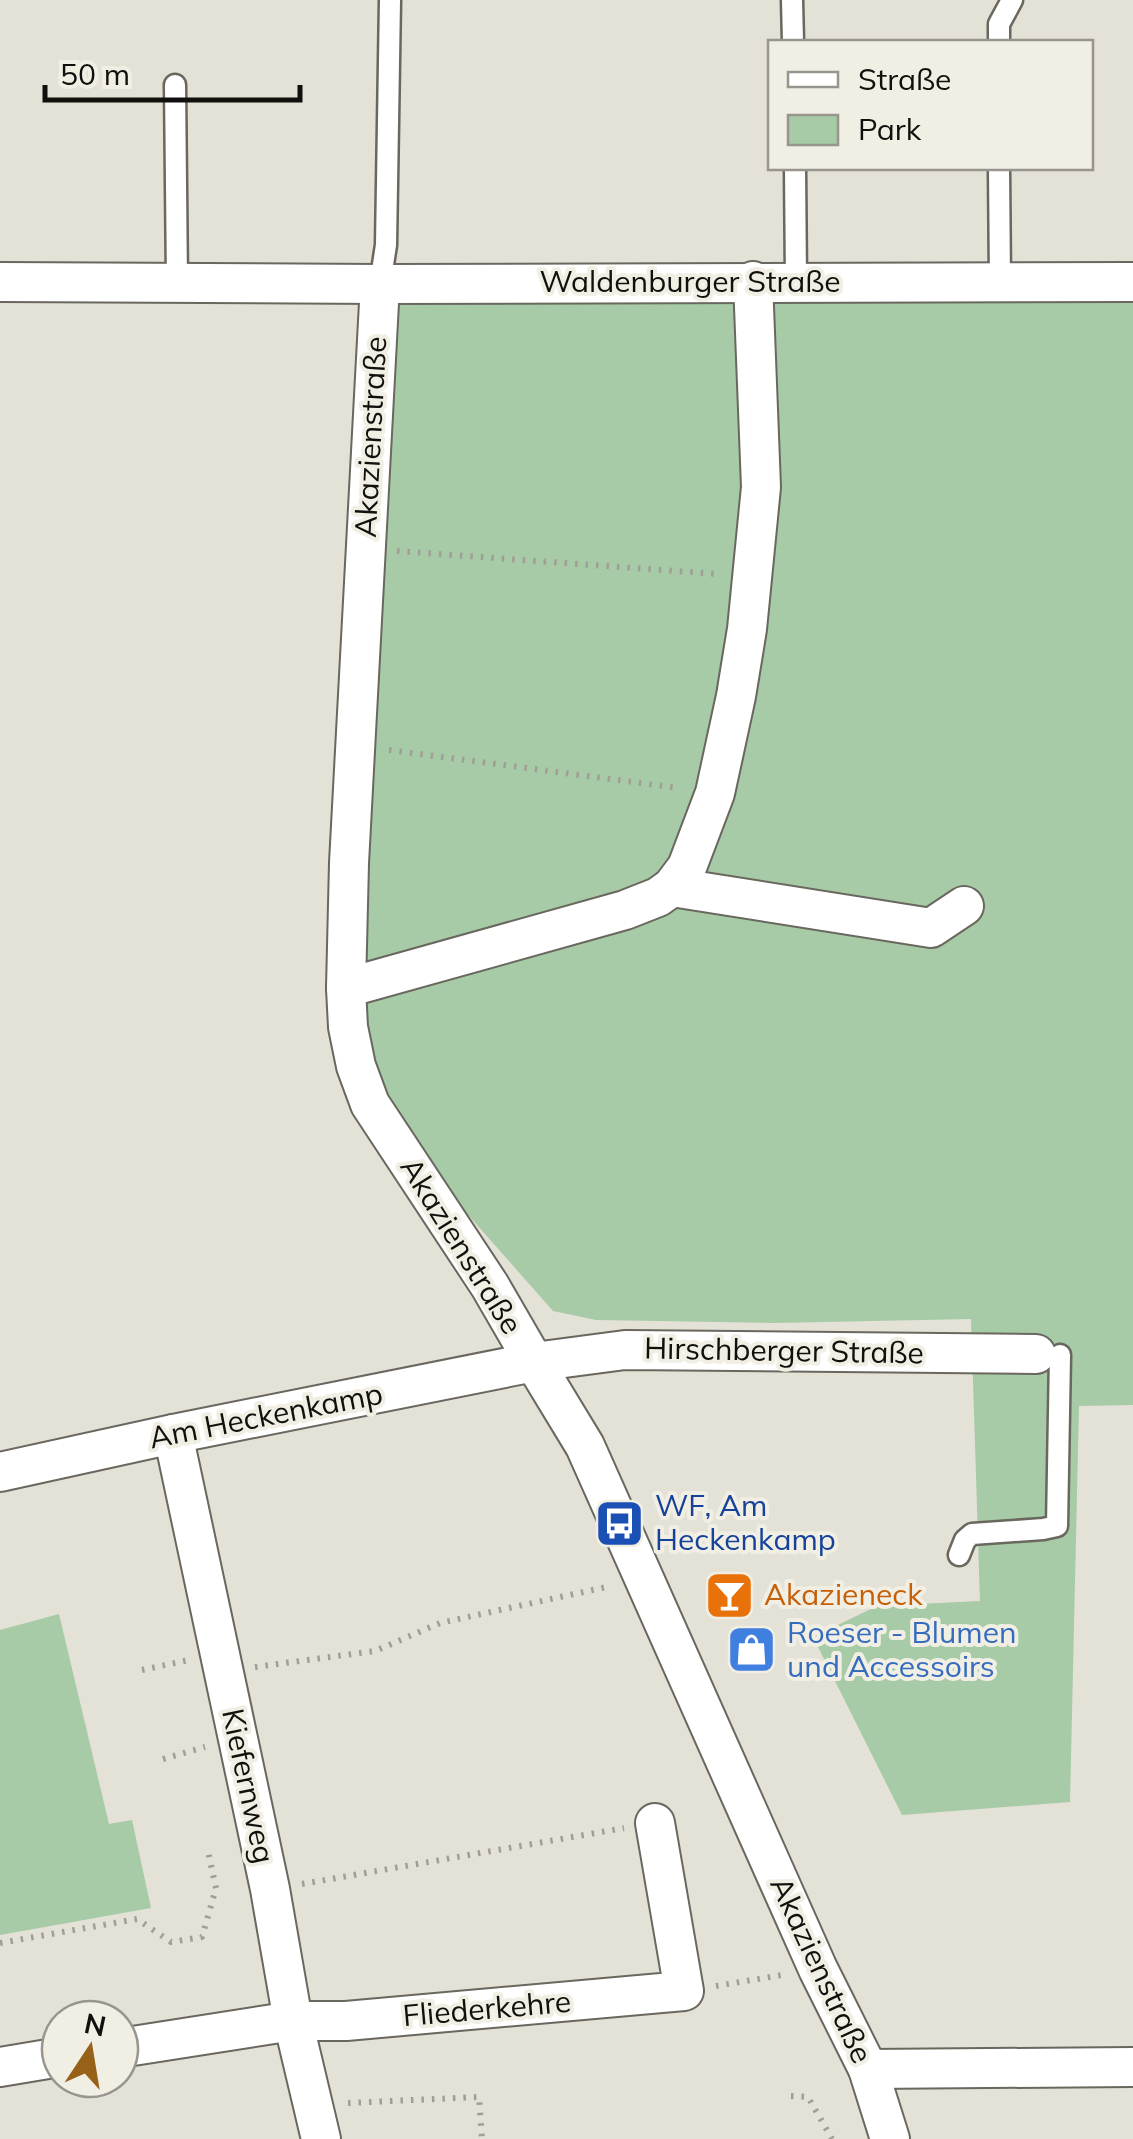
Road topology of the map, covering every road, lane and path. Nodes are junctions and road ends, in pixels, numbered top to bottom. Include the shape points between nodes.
1 (390, 0) edge
2 (792, 0) edge
3 (1012, 0) edge
4 (793, 40) edge
5 (999, 40) edge
6 (175, 85) dead end
7 (794, 170) edge
8 (999, 170) edge
9 (753, 281) junction
10 (796, 281) junction
11 (0, 282) edge
12 (1000, 282) junction
13 (1133, 282) edge
14 (177, 283) junction
15 (380, 284) junction
16 (366, 548) junction
17 (715, 574) dead end
18 (400, 752) dead end
19 (673, 787) dead end
20 (672, 887) junction
21 (964, 906) dead end
22 (346, 988) junction
23 (1048, 1354) joint
24 (534, 1362) junction
25 (173, 1434) junction
26 (0, 1472) edge
27 (959, 1555) dead end
28 (644, 1578) junction
29 (222, 1662) junction
30 (142, 1670) dead end
31 (655, 1823) joint
32 (208, 1847) dead end
33 (270, 1889) junction
34 (0, 1943) edge
35 (818, 1969) junction
36 (684, 1991) junction
37 (293, 2020) junction
38 (140, 2045) edge
39 (40, 2060) edge
40 (0, 2067) edge
41 (1133, 2067) edge
42 (868, 2069) junction
43 (791, 2096) dead end
44 (317, 2122) edge
45 (482, 2139) edge
46 (832, 2139) edge
47 (890, 2139) edge

1 - 15 lane
2 - 4 lane
3 - 5 lane
6 - 14 lane
7 - 10 lane
8 - 12 lane
9 - 10 street, Waldenburger Straße
9 - 15 street, Waldenburger Straße
9 - 20 street via 760,487 747,629 715,793
10 - 12 street, Waldenburger Straße
11 - 14 street, Waldenburger Straße
12 - 13 street, Waldenburger Straße
14 - 15 street, Waldenburger Straße
15 - 16 street, Akazienstraße
16 - 17 path
16 - 22 street, Akazienstraße
18 - 19 path
20 - 21 street via 932,928
20 - 22 street via 625,910
22 - 24 street, Akazienstraße via 356,1066 370,1104
23 - 24 street, Hirschberger Straße via 625,1350
23 - 27 lane via 1057,1526 972,1534
24 - 25 street, Am Heckenkamp
24 - 28 street, Akazienstraße via 585,1446
25 - 26 street, Am Heckenkamp
25 - 29 street, Kiefernweg
28 - 29 path via 440,1622 376,1651
28 - 35 street, Akazienstraße
29 - 30 path
29 - 33 street, Kiefernweg
31 - 33 path
31 - 36 street
32 - 34 path via 216,1888 202,1937 171,1942 137,1918
33 - 37 street, Kiefernweg
35 - 36 path
35 - 42 street, Akazienstraße
36 - 37 street, Fliederkehre
37 - 38 street, Fliederkehre
37 - 44 street, Kiefernweg
39 - 40 street
41 - 42 street
42 - 47 street, Akazienstraße
43 - 46 path via 808,2097
44 - 45 path via 479,2097

